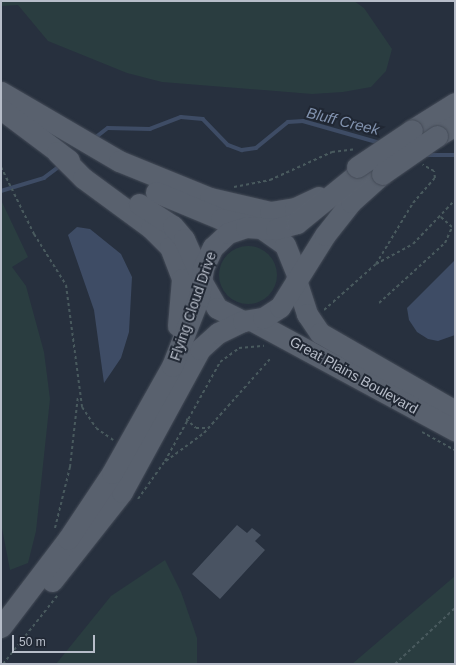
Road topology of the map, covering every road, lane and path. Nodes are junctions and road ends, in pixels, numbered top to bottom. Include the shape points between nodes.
1 (1, 93) edge
2 (455, 103) edge
3 (1, 108) edge
4 (455, 125) edge
5 (360, 162) junction
6 (417, 163) dead end
7 (1, 168) edge
8 (109, 175) junction
9 (228, 187) dead end
10 (455, 200) edge
11 (441, 217) junction
12 (259, 228) junction
13 (376, 264) junction
14 (296, 278) junction
15 (202, 279) junction
16 (379, 303) dead end
17 (324, 310) dead end
18 (248, 321) junction
19 (267, 346) dead end
20 (270, 359) dead end
21 (78, 395) junction
22 (455, 411) edge
23 (186, 419) junction
24 (137, 428) junction
25 (208, 428) junction
26 (415, 428) dead end
27 (455, 430) edge
28 (126, 448) junction
29 (455, 450) edge
30 (165, 461) junction
31 (135, 502) dead end
32 (54, 535) dead end
33 (60, 593) dead end
34 (455, 608) edge
35 (1, 627) edge
36 (1, 635) edge
37 (3, 664) edge
38 (395, 664) edge

1 - 8 main road
2 - 5 main road, bridge
3 - 8 main road via 58,152
4 - 14 main road, Flying Cloud Drive, bridge via 382,174 339,217
5 - 8 main road via 308,203 270,212
5 - 9 path via 332,152 270,180
5 - 12 main road, Flying Cloud Drive via 302,220 283,228
6 - 13 path via 433,170 436,177 413,203
7 - 21 path via 34,234 66,285 74,333
8 - 12 main road via 192,208
8 - 15 main road via 173,226 190,247
8 - 24 main road via 163,238 176,259 182,279 182,307 173,346
10 - 11 path
11 - 13 path via 413,244
11 - 16 path via 452,227 445,243
12 - 14 main road via 285,245
12 - 15 main road, Flying Cloud Drive via 234,231 217,241 209,252
13 - 17 path
14 - 18 main road, Flying Cloud Drive via 280,307
14 - 22 main road, Great Plains Boulevard via 307,314 320,333
15 - 18 main road via 217,308
15 - 24 main road, Flying Cloud Drive via 172,366
18 - 27 main road, Great Plains Boulevard
18 - 36 main road, Flying Cloud Drive via 218,333 200,349 122,492 78,552
19 - 23 path via 244,346 224,358
20 - 25 path
21 - 28 path via 96,428
21 - 32 path via 69,474
23 - 25 path via 196,428
23 - 30 path
24 - 28 main road, Flying Cloud Drive
25 - 30 path
26 - 29 path
28 - 35 main road, Flying Cloud Drive via 80,523
30 - 31 path
33 - 37 path
34 - 38 path

